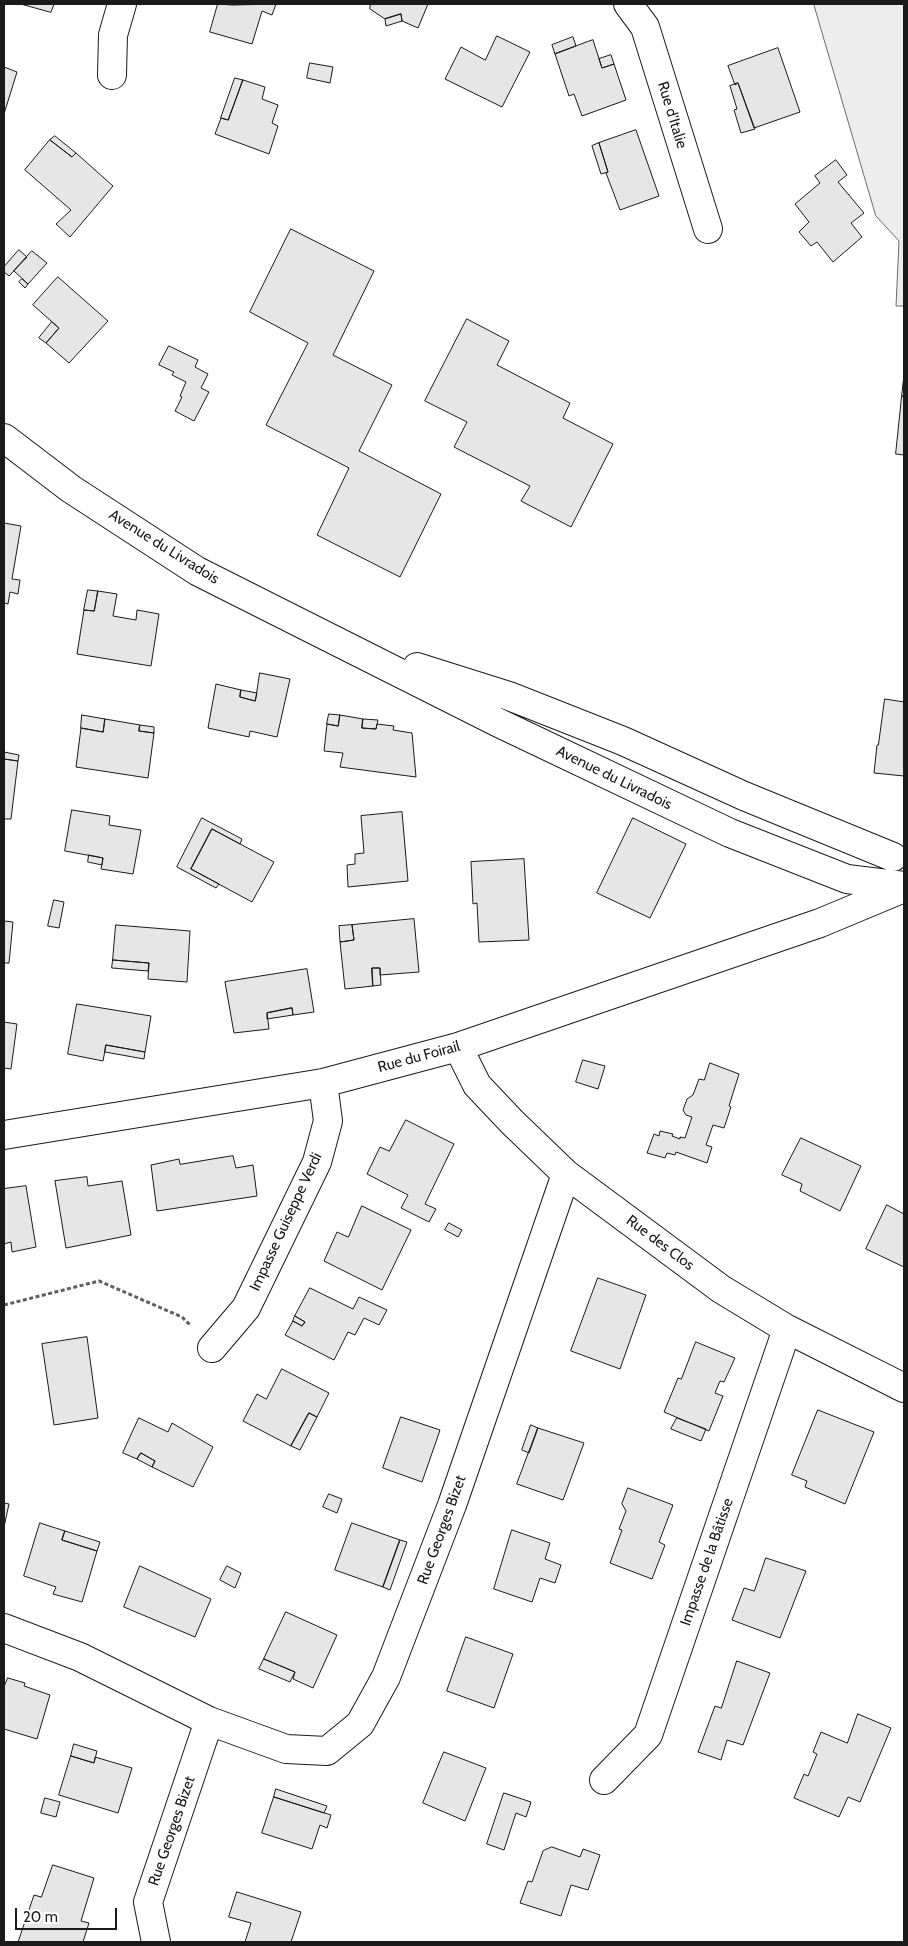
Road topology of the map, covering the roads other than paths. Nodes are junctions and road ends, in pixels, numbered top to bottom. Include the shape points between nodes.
1 (122, 4) edge
2 (628, 4) edge
3 (112, 75) dead end
4 (708, 229) dead end
5 (4, 438) edge
6 (334, 640) junction
7 (899, 857) edge
8 (848, 879) junction
9 (904, 887) edge
10 (820, 922) junction
11 (458, 1047) junction
12 (323, 1083) junction
13 (4, 1135) edge
14 (566, 1174) junction
15 (787, 1329) junction
16 (212, 1348) road end
17 (904, 1388) edge
18 (4, 1628) edge
19 (209, 1721) junction
20 (604, 1780) dead end
21 (156, 1942) edge

1 - 3 street via 113,35
2 - 4 street, Rue d'Italie via 645,27
5 - 6 street, Avenue du Livradois via 71,489 197,571
6 - 7 street, Avenue du Livradois via 509,696 744,796
6 - 8 street, Avenue du Livradois via 730,833
7 - 8 street
8 - 9 street, Avenue du Livradois
8 - 10 street
9 - 10 street, Rue du Foirail
10 - 11 street, Rue du Foirail
11 - 12 street, Rue du Foirail
11 - 14 street, Rue des Clos via 477,1086
12 - 13 street, Rue du Foirail
12 - 16 street, Impasse Guiseppe Verdi via 328,1121 317,1162 246,1308
14 - 15 street, Rue des Clos via 721,1289
14 - 19 street, Rue Georges Bizet via 452,1505 386,1677 360,1724 327,1751 286,1749
15 - 17 street, Rue des Clos
15 - 20 street, Impasse de la Bâtisse via 648,1735
18 - 19 street, Rue Georges Bizet via 80,1657
19 - 21 street, Rue Georges Bizet via 148,1902

